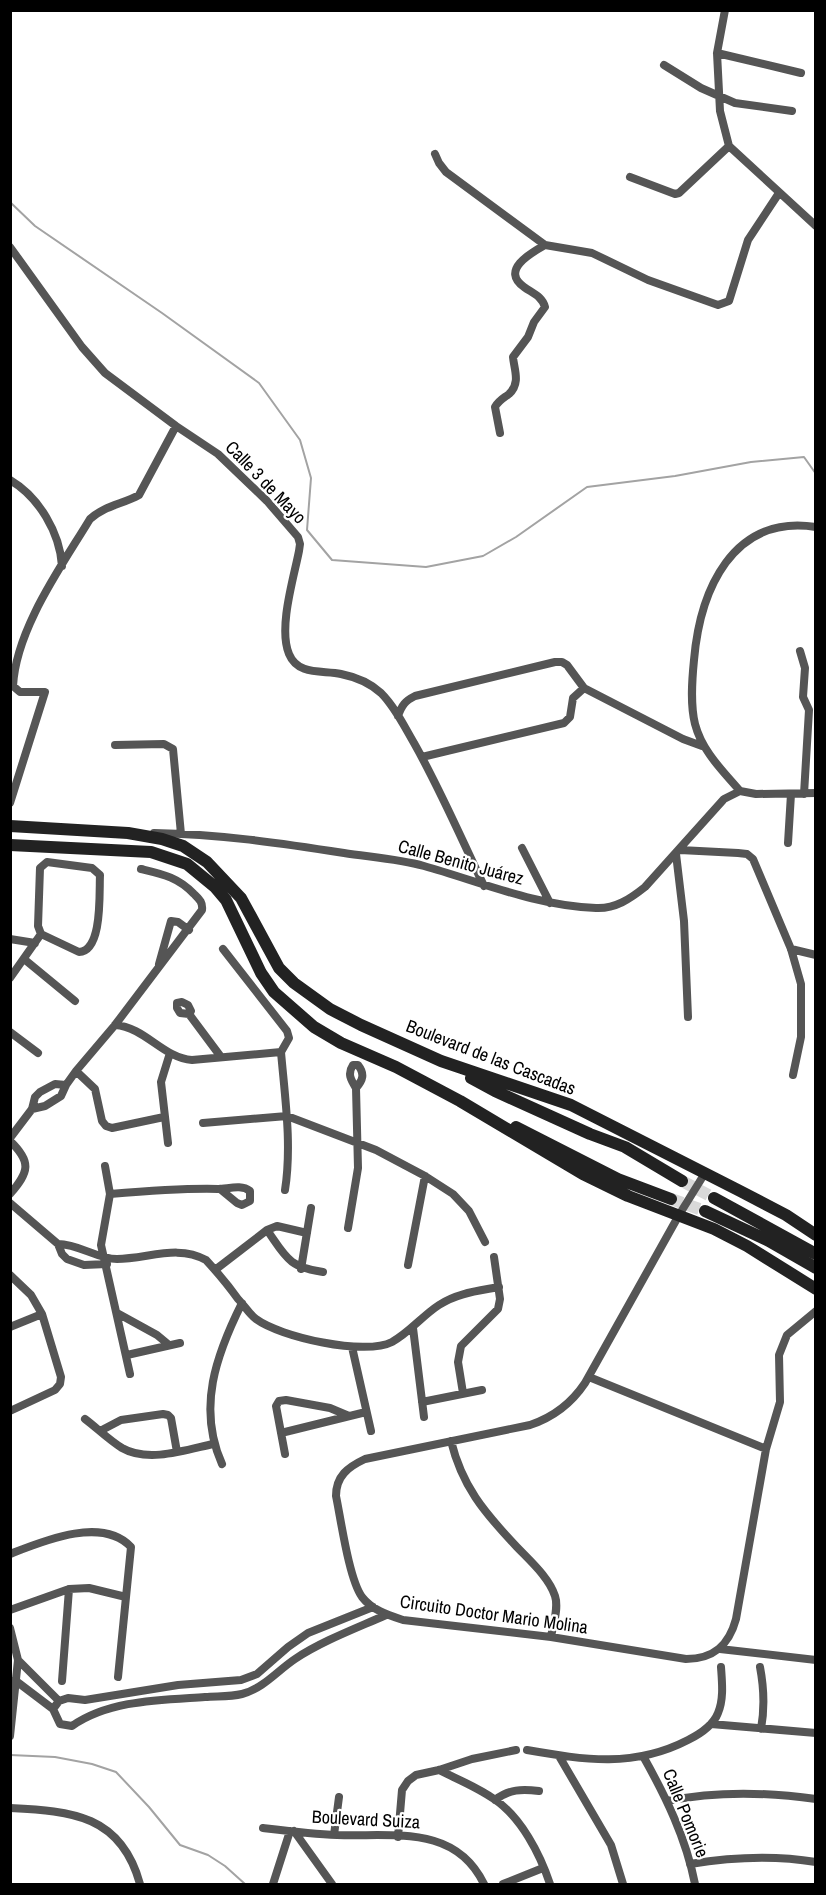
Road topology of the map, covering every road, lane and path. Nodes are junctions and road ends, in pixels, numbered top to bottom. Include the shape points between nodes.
1 (725, 10) edge
2 (717, 53) junction
3 (664, 64) dead end
4 (801, 73) dead end
5 (719, 96) junction
6 (792, 111) dead end
7 (729, 146) junction
8 (435, 154) dead end
9 (630, 177) dead end
10 (779, 193) junction
11 (816, 225) edge
12 (545, 245) junction
13 (10, 247) edge
14 (176, 426) junction
15 (500, 433) dead end
16 (10, 480) edge
17 (816, 527) edge
18 (62, 566) junction
19 (800, 651) dead end
20 (584, 688) junction
21 (398, 716) junction
22 (116, 745) dead end
23 (702, 746) junction
24 (422, 757) junction
25 (740, 791) junction
26 (816, 793) edge
27 (791, 794) junction
28 (804, 794) junction
29 (10, 803) edge
30 (10, 826) edge
31 (128, 833) junction
32 (181, 834) junction
33 (788, 843) dead end
34 (10, 845) edge
35 (522, 848) dead end
36 (678, 852) junction
37 (141, 869) dead end
38 (484, 886) junction
39 (550, 903) junction
40 (189, 930) junction
41 (41, 934) junction
42 (10, 939) edge
43 (35, 943) junction
44 (224, 949) dead end
45 (790, 949) junction
46 (816, 955) edge
47 (24, 959) junction
48 (158, 968) junction
49 (10, 978) edge
50 (75, 1001) dead end
51 (189, 1014) dead end
52 (688, 1017) dead end
53 (115, 1025) junction
54 (10, 1032) edge
55 (281, 1052) junction
56 (38, 1053) dead end
57 (170, 1053) junction
58 (221, 1057) junction
59 (441, 1061) junction
60 (76, 1071) junction
61 (793, 1075) dead end
62 (66, 1085) junction
63 (356, 1088) dead end
64 (460, 1101) junction
65 (32, 1109) junction
66 (286, 1116) junction
67 (164, 1117) junction
68 (203, 1123) dead end
69 (10, 1140) edge
70 (168, 1143) dead end
71 (357, 1144) junction
72 (105, 1166) dead end
73 (705, 1173) junction
74 (425, 1176) junction
75 (682, 1181) tunnel mouth
76 (220, 1189) dead end
77 (285, 1190) dead end
78 (10, 1194) edge
79 (110, 1194) junction
80 (714, 1198) tunnel mouth
81 (671, 1199) tunnel mouth
82 (10, 1203) edge
83 (311, 1208) dead end
84 (705, 1211) tunnel mouth
85 (679, 1215) junction
86 (348, 1228) dead end
87 (267, 1230) junction
88 (307, 1233) junction
89 (816, 1234) edge
90 (485, 1242) dead end
91 (58, 1244) junction
92 (816, 1254) edge
93 (102, 1256) junction
94 (494, 1257) dead end
95 (115, 1259) junction
96 (104, 1265) junction
97 (408, 1265) dead end
98 (816, 1268) edge
99 (301, 1269) junction
100 (215, 1270) junction
101 (323, 1272) dead end
102 (11, 1277) edge
103 (499, 1287) junction
104 (816, 1289) edge
105 (242, 1303) junction
106 (816, 1311) edge
107 (117, 1312) junction
108 (42, 1314) junction
109 (10, 1327) edge
110 (412, 1328) junction
111 (180, 1342) dead end
112 (169, 1345) junction
113 (352, 1347) junction
114 (127, 1355) junction
115 (130, 1374) dead end
116 (589, 1377) junction
117 (482, 1390) dead end
118 (464, 1393) junction
119 (422, 1402) junction
120 (10, 1411) edge
121 (366, 1412) junction
122 (349, 1416) junction
123 (424, 1417) dead end
124 (85, 1419) dead end
125 (100, 1431) junction
126 (371, 1431) dead end
127 (281, 1433) junction
128 (451, 1441) junction
129 (213, 1444) junction
130 (766, 1449) junction
131 (177, 1452) junction
132 (285, 1454) dead end
133 (222, 1464) dead end
134 (10, 1554) edge
135 (69, 1590) junction
136 (126, 1598) junction
137 (373, 1607) junction
138 (10, 1610) edge
139 (386, 1615) junction
140 (346, 1618) junction
141 (10, 1628) edge
142 (351, 1630) junction
143 (551, 1637) junction
144 (720, 1649) junction
145 (18, 1660) junction
146 (816, 1660) edge
147 (760, 1666) dead end
148 (721, 1667) dead end
149 (118, 1677) dead end
150 (13, 1681) edge
151 (62, 1681) dead end
152 (178, 1685) junction
153 (178, 1699) junction
154 (59, 1701) junction
155 (52, 1709) junction
156 (711, 1725) junction
157 (761, 1729) junction
158 (816, 1733) edge
159 (10, 1736) edge
160 (516, 1750) dead end
161 (527, 1750) dead end
162 (559, 1756) junction
163 (643, 1756) junction
164 (439, 1770) junction
165 (539, 1791) dead end
166 (339, 1797) dead end
167 (816, 1799) edge
168 (495, 1800) junction
169 (667, 1801) junction
170 (10, 1808) edge
171 (263, 1828) dead end
172 (292, 1831) junction
173 (334, 1835) junction
174 (398, 1837) junction
175 (816, 1862) edge
176 (690, 1864) junction
177 (543, 1868) junction
178 (140, 1884) edge
179 (273, 1884) edge
180 (332, 1884) edge
181 (484, 1884) edge
182 (503, 1884) edge
183 (550, 1884) edge
184 (623, 1884) edge
185 (694, 1884) edge

1 - 2 street
2 - 4 street
2 - 5 street
3 - 5 street
5 - 6 street via 746,106
5 - 7 street
7 - 9 street via 679,193
7 - 10 street
8 - 12 street via 446,172
10 - 11 street
10 - 12 street via 748,240 725,304 712,304 648,280 592,253
12 - 15 street via 526,255 516,267 521,285 543,302 543,311 513,357 517,377 514,389 495,407
13 - 14 street via 105,373
14 - 18 street via 139,495 96,513
14 - 21 street, Calle 3 de Mayo via 218,454 298,537 286,638 296,664 370,684
16 - 18 street via 29,495 53,529
17 - 23 street via 776,528 756,535 739,547 710,589 692,675 694,722
18 - 29 street via 32,617 13,676 16,690 45,692
19 - 28 street via 805,668 803,697 809,710
20 - 21 street via 567,665 555,662 416,696 402,705
20 - 23 street
20 - 24 street via 573,698 570,717 564,723
21 - 24 street, Calle 3 de Mayo
22 - 32 street via 164,744 173,749
23 - 25 street
24 - 38 street, Calle 3 de Mayo
25 - 27 street
25 - 36 street, Calle Benito Juárez via 724,799
26 - 28 street
27 - 28 street
27 - 33 street
30 - 31 main road, Boulevard de las Cascadas
31 - 32 street, Calle Benito Juárez
31 - 59 main road, Boulevard de las Cascadas via 183,846 207,862 241,898 279,968 308,994 360,1025
32 - 38 street, Calle Benito Juárez via 276,843 423,865
34 - 64 main road via 151,852 187,864 226,900 261,973 288,1007 340,1043 396,1066
35 - 39 street
36 - 39 street, Calle Benito Juárez via 645,887 616,906
36 - 45 street via 738,853 753,859
36 - 52 street
37 - 40 street via 176,879 200,901 202,910
38 - 39 street, Calle Benito Juárez
40 - 48 street
40 - 48 street via 174,921 169,924
41 - 41 street via 79,952 88,949 97,928 97,870 42,864 38,916
41 - 43 street
42 - 43 street
43 - 47 street
44 - 55 street via 287,1031 289,1038
45 - 46 street
45 - 61 street via 801,984 801,1036
47 - 49 street
47 - 50 street
48 - 53 street
51 - 58 street
53 - 57 street via 137,1031
53 - 60 street
54 - 56 street
55 - 58 street
55 - 66 street
57 - 58 street via 180,1060
57 - 67 street via 162,1075
59 - 73 main road, Boulevard de las Cascadas via 571,1106
59 - 75 main road via 495,1091 625,1147
60 - 62 street
60 - 67 street via 95,1089 106,1126
62 - 65 street via 55,1102
62 - 65 street via 55,1084 40,1092
63 - 71 street
64 - 81 main road via 618,1179
64 - 85 main road via 575,1170
65 - 69 street
66 - 68 street
66 - 71 street
66 - 77 street via 289,1166
67 - 70 street
69 - 78 street via 26,1160 25,1171
71 - 74 street
71 - 86 street via 358,1168
72 - 79 street
73 - 85 street, Circuito Doctor Mario Molina
73 - 89 main road, Boulevard de las Cascadas
74 - 90 street via 453,1194 469,1211
74 - 97 street
76 - 79 street via 192,1187
79 - 93 street
80 - 92 main road
82 - 91 street
83 - 88 street
84 - 98 main road
85 - 104 main road via 747,1246
85 - 116 street, Circuito Doctor Mario Molina
87 - 88 street via 277,1226
87 - 99 street via 287,1258
87 - 100 street
88 - 99 street
91 - 93 street
91 - 96 street via 62,1254 75,1263
93 - 95 street
93 - 96 street
94 - 103 street
95 - 96 street
95 - 100 street via 182,1252 196,1254
96 - 107 street
99 - 101 street
100 - 105 street
102 - 108 street via 31,1295
103 - 110 street via 458,1295 437,1305
103 - 118 street via 498,1309 461,1346 458,1362
105 - 113 street via 255,1318 272,1328
105 - 129 street via 214,1372
106 - 130 street via 787,1335 783,1345 780,1402
107 - 112 street
107 - 114 street
108 - 109 street
108 - 120 street via 60,1384
110 - 113 street via 382,1347
110 - 119 street
111 - 112 street
112 - 114 street
113 - 121 street
114 - 115 street
116 - 128 street, Circuito Doctor Mario Molina via 574,1399 550,1418
116 - 130 street
117 - 118 street
118 - 119 street
119 - 123 street
121 - 122 street
121 - 126 street
122 - 127 street
122 - 127 street via 330,1407 279,1401 276,1406
124 - 125 street
125 - 131 street via 122,1448 137,1453
125 - 131 street via 121,1420 168,1414
127 - 132 street
128 - 137 street, Circuito Doctor Mario Molina via 365,1459 346,1470 336,1485 352,1573 362,1597
128 - 143 street via 469,1489 554,1594
129 - 131 street
129 - 133 street
130 - 144 street via 736,1619 732,1633
134 - 136 street via 75,1533 124,1540 131,1547
135 - 136 street via 89,1588
135 - 138 street
135 - 151 street
136 - 149 street
137 - 139 street, Circuito Doctor Mario Molina
137 - 140 street
139 - 142 street
139 - 143 street, Circuito Doctor Mario Molina
140 - 142 street
140 - 152 street via 308,1633 257,1674 241,1680
141 - 145 street
142 - 153 street via 295,1659 255,1689 239,1695
143 - 144 street, Circuito Doctor Mario Molina via 686,1659 708,1656
144 - 146 street
145 - 150 street
145 - 154 street
147 - 157 street via 764,1692
148 - 156 street via 721,1703
150 - 155 street
150 - 159 street
152 - 153 street
152 - 154 street
153 - 155 street via 108,1708 72,1726 60,1725
154 - 155 street
156 - 157 street
156 - 163 street via 679,1745
157 - 158 street
160 - 164 street via 472,1758
161 - 162 street
162 - 163 street via 604,1760
162 - 184 street via 611,1845
163 - 169 street, Calle Pomorie
164 - 168 street
164 - 174 street via 416,1775 402,1790
165 - 168 street via 513,1790
166 - 173 street
167 - 169 street via 745,1793
168 - 177 street via 526,1833
169 - 176 street, Calle Pomorie
170 - 178 street via 49,1810 89,1819 118,1841
171 - 172 street, Boulevard Suiza
172 - 173 street, Boulevard Suiza
172 - 179 street
172 - 180 street
173 - 174 street, Boulevard Suiza
174 - 181 street, Boulevard Suiza via 417,1836 449,1846 469,1861
175 - 176 street via 748,1858
176 - 185 street, Calle Pomorie
177 - 182 street
177 - 183 street

